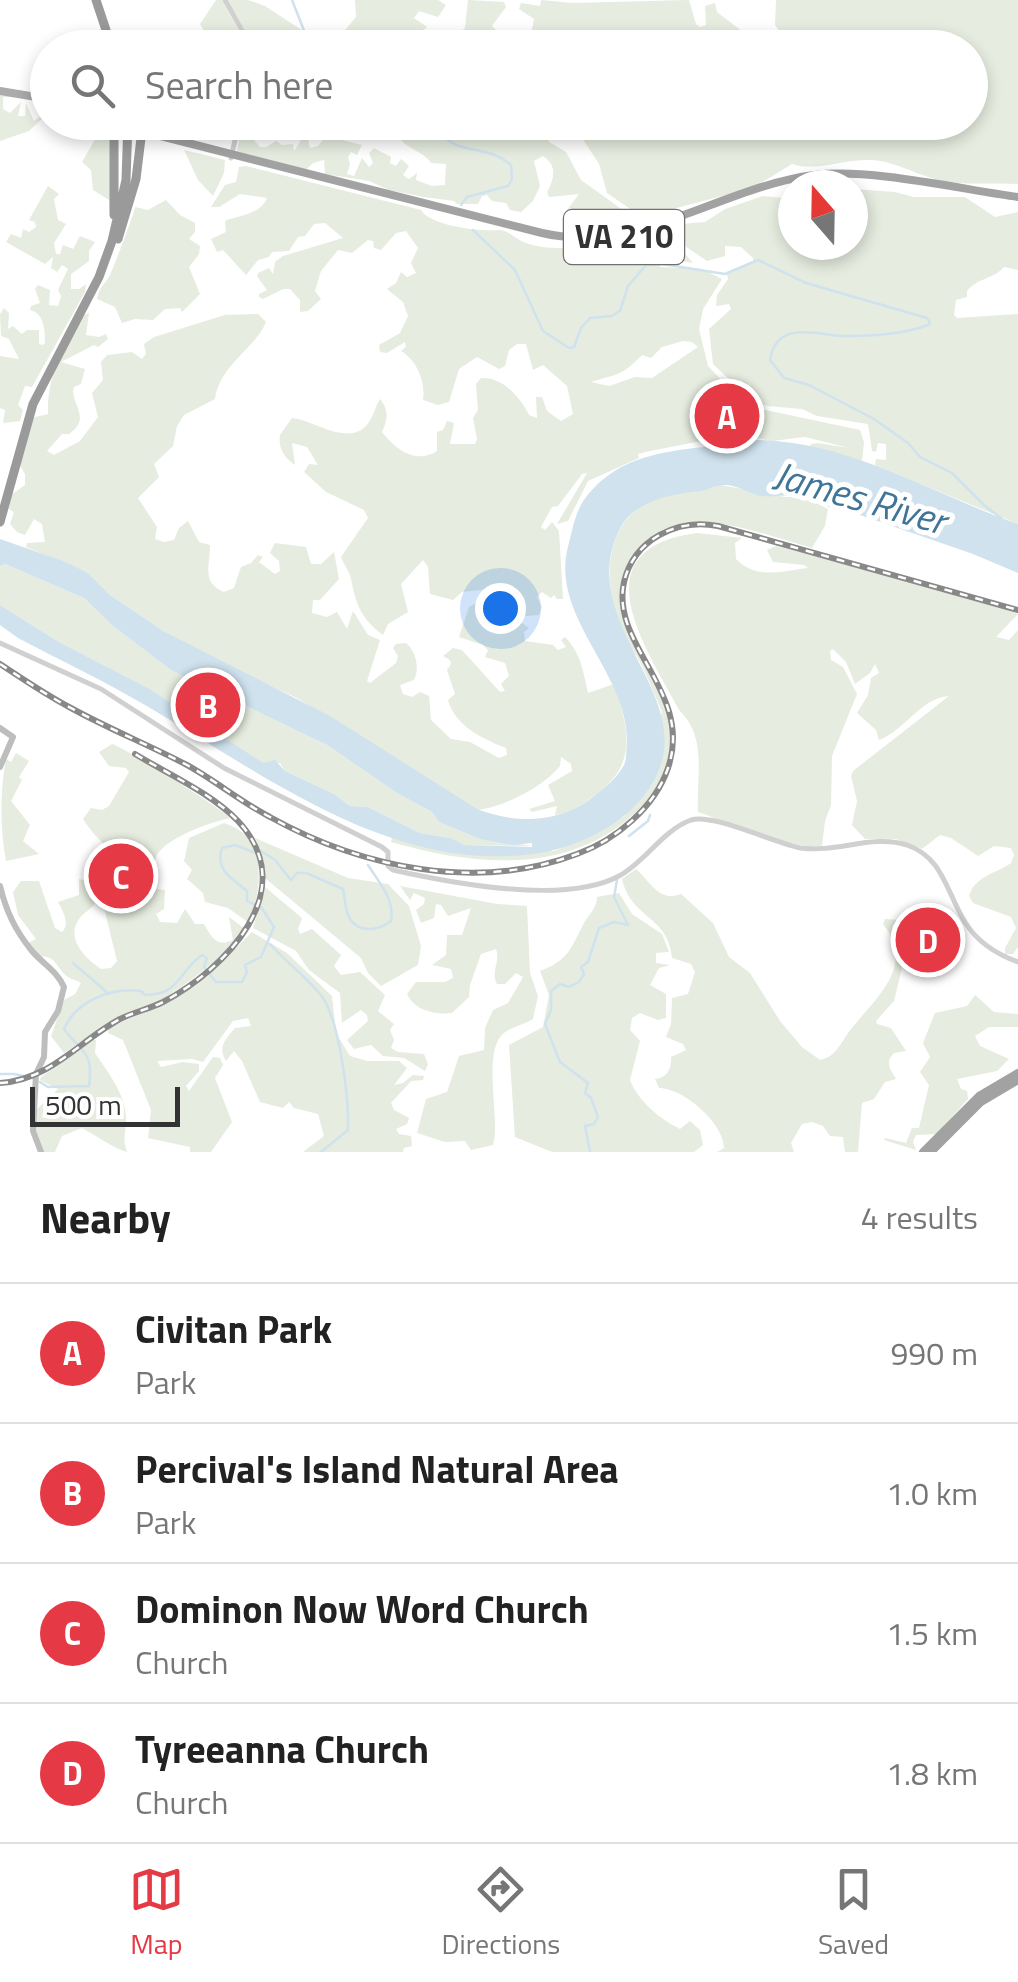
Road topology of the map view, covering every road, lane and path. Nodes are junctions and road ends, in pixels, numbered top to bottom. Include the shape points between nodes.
1 (98, 0) edge
2 (225, 0) edge
3 (109, 30) edge
4 (111, 30) edge
5 (242, 30) edge
6 (0, 92) edge
7 (30, 96) edge
8 (123, 140) edge
9 (124, 140) edge
10 (124, 140) edge
11 (172, 140) edge
12 (235, 140) edge
13 (231, 156) junction
14 (1018, 199) edge
15 (99, 277) junction
16 (0, 506) edge
17 (0, 522) edge
18 (0, 643) edge
19 (0, 728) edge
20 (0, 768) edge
21 (0, 886) edge
22 (3, 913) edge
23 (1018, 962) edge
24 (1018, 1077) edge
25 (964, 1109) junction
26 (942, 1142) junction
27 (41, 1152) edge
28 (923, 1152) edge
29 (931, 1152) edge

1 - 3 highway
1 - 4 highway
2 - 5 street
6 - 7 main road
8 - 16 highway via 107,248 36,390
9 - 15 highway via 125,221
10 - 15 highway via 124,194
11 - 13 highway, VA 210
12 - 13 street
13 - 14 highway, VA 210 via 574,242 628,236 822,178
15 - 17 highway via 33,404
18 - 23 street via 110,694 224,768 382,847 393,870 479,886 572,888 620,875 684,824 702,818 802,848 895,842 932,860 973,933
19 - 20 main road via 13,737
21 - 22 main road
22 - 27 main road via 64,986 35,1080 34,1131
24 - 25 highway via 992,1086
24 - 26 highway
25 - 26 highway
25 - 28 highway
26 - 29 highway

